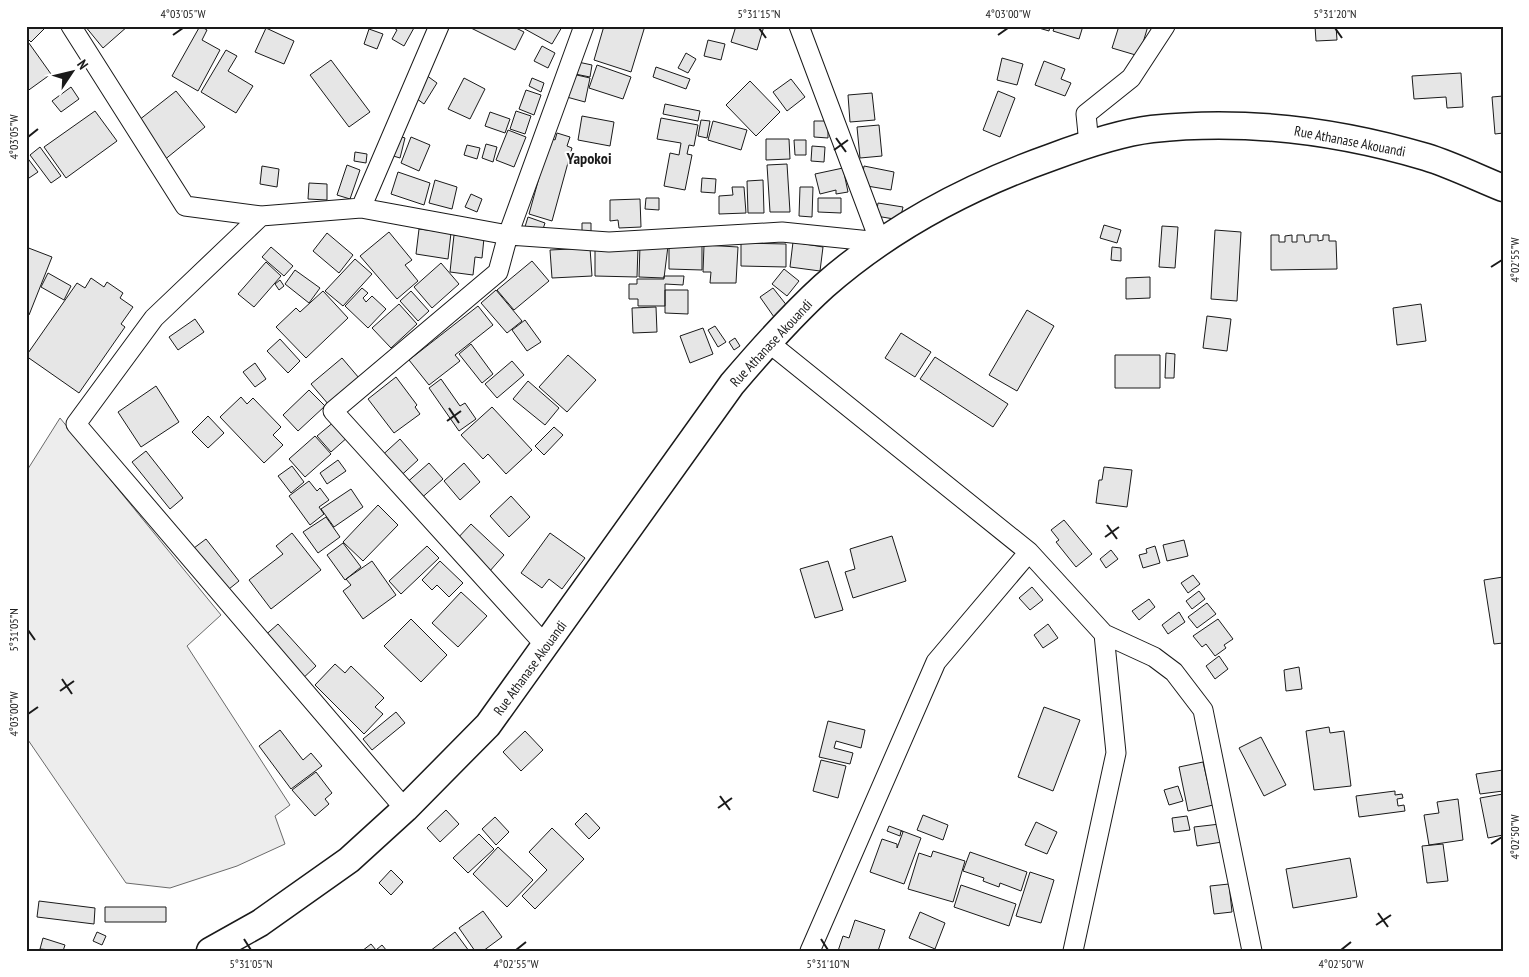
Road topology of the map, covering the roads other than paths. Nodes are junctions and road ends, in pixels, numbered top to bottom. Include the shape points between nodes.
1 (71, 26) edge
2 (438, 26) edge
3 (584, 26) edge
4 (799, 26) edge
5 (1165, 26) edge
6 (1089, 144) junction
7 (1503, 188) edge
8 (361, 208) junction
9 (261, 216) junction
10 (508, 235) junction
11 (880, 242) junction
12 (768, 342) junction
13 (1029, 552) junction
14 (1104, 634) junction
15 (546, 646) junction
16 (405, 809) junction
17 (210, 951) edge
18 (810, 951) edge
19 (1073, 951) edge
20 (1252, 951) edge

1 - 9 street via 185,206
2 - 8 street
3 - 10 street
4 - 11 street
5 - 6 street via 1131,78 1086,114
6 - 7 street, Rue Athanase Akouandi via 1151,129 1221,125 1292,128 1349,138 1428,158
6 - 11 street, Rue Athanase Akouandi via 1030,164 959,195
8 - 9 street
8 - 10 street
9 - 16 street via 154,318 76,424
10 - 11 street via 608,242 782,232
10 - 15 street via 498,272 334,411
11 - 12 street, Rue Athanase Akouandi via 824,287
12 - 13 street
12 - 15 street, Rue Athanase Akouandi via 732,384
13 - 14 street
13 - 18 street via 936,662
14 - 19 street via 1116,753
14 - 20 street via 1154,657 1174,672 1203,710
15 - 16 street, Rue Athanase Akouandi via 488,725
16 - 17 street, Rue Athanase Akouandi via 349,860 260,924

